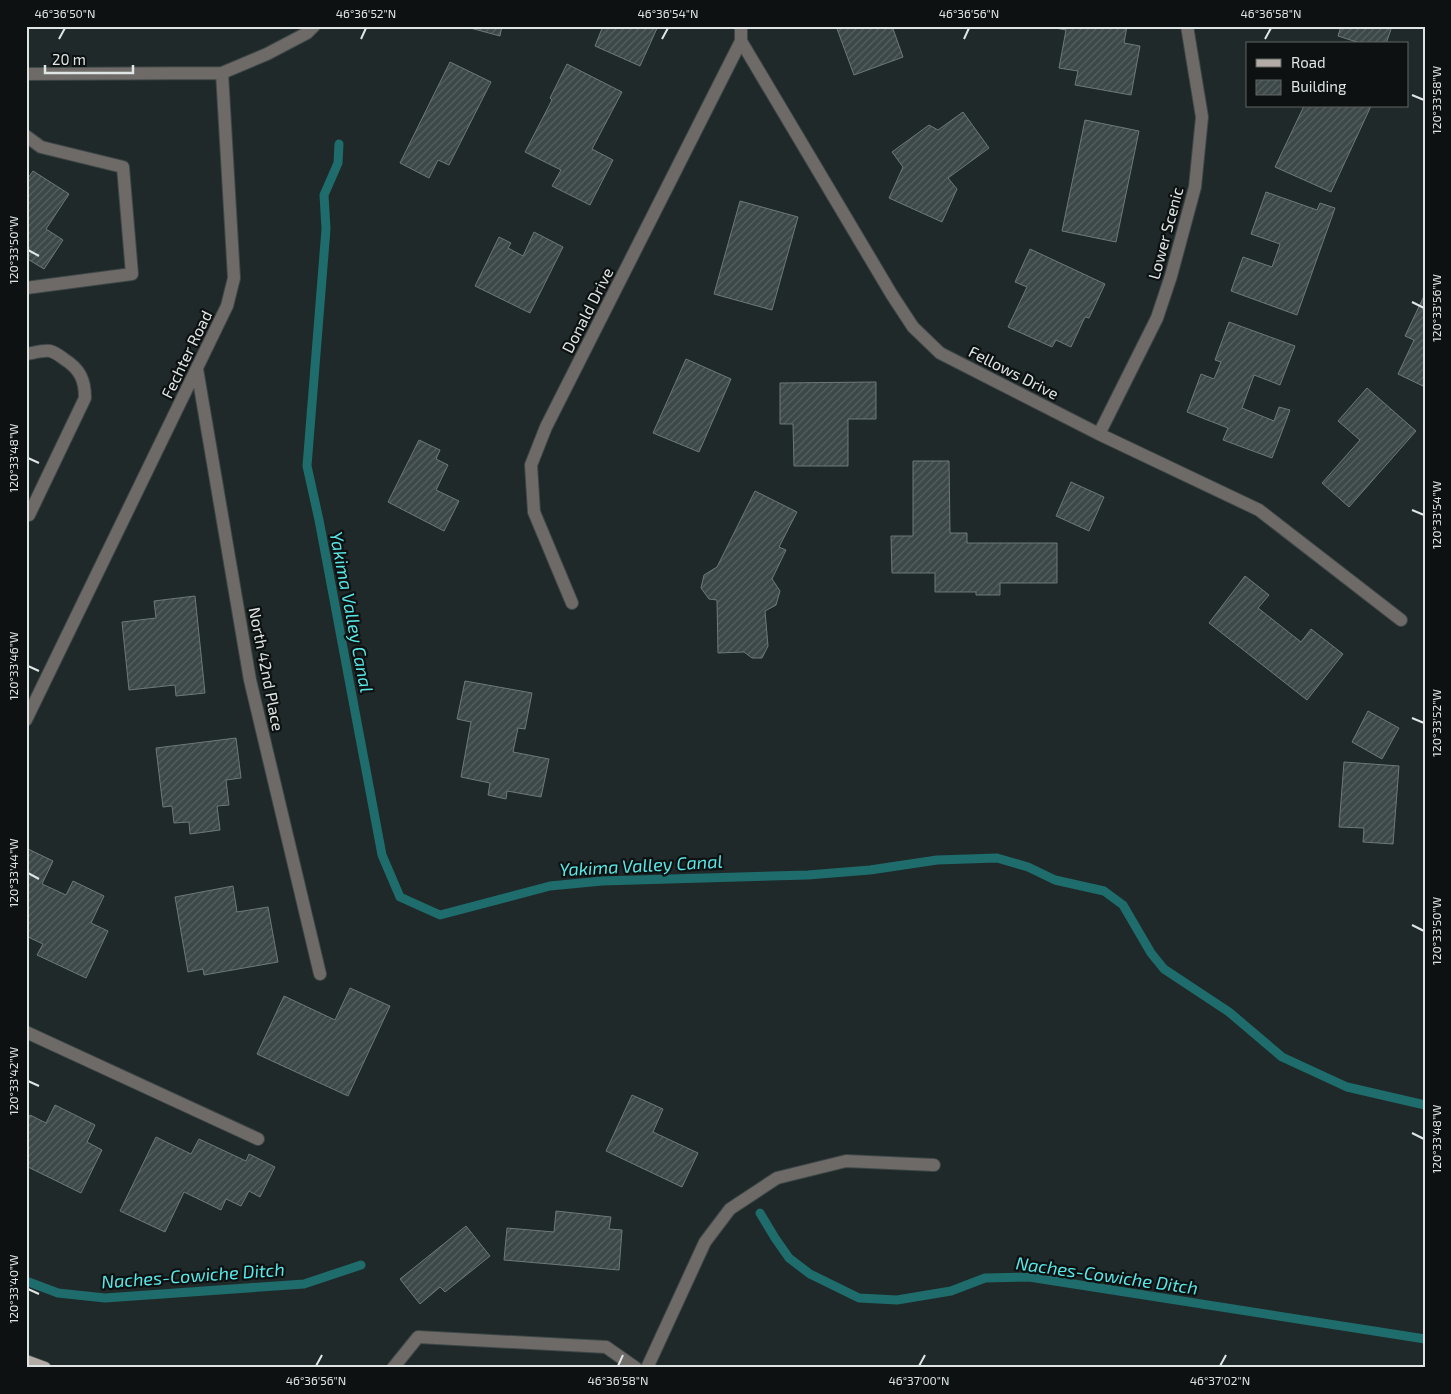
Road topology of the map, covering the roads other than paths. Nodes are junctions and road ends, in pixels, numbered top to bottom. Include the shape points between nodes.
1 (314, 26) edge
2 (741, 26) edge
3 (1187, 26) edge
4 (741, 41) junction
5 (222, 73) junction
6 (26, 74) edge
7 (26, 136) edge
8 (26, 288) edge
9 (26, 354) edge
10 (197, 369) junction
11 (1099, 434) junction
12 (29, 515) dead end
13 (572, 603) dead end
14 (1401, 620) dead end
15 (26, 720) edge
16 (320, 974) dead end
17 (26, 1032) edge
18 (258, 1138) dead end
19 (934, 1165) dead end
20 (26, 1361) edge
21 (45, 1368) edge
22 (393, 1368) edge
23 (636, 1368) edge
24 (647, 1368) edge

1 - 5 street via 267,54
2 - 4 street
3 - 11 street, Lower Scenic via 1202,117 1195,187 1157,318
4 - 11 street, Fellows Drive via 914,327 940,353
4 - 13 street, Donald Drive via 546,426 531,466 534,512
5 - 6 street
5 - 10 street, Fechter Road via 234,278 227,306
7 - 8 street via 41,147 123,167 132,274
9 - 12 street via 49,351 58,355 81,372 85,384 85,398
10 - 15 street, Fechter Road
10 - 16 street, North 42nd Place via 250,680
11 - 14 street, Fellows Drive via 1259,510
17 - 18 street
19 - 24 street via 846,1161 777,1178 730,1209 705,1242
20 - 21 main road
22 - 23 street via 418,1337 606,1347

